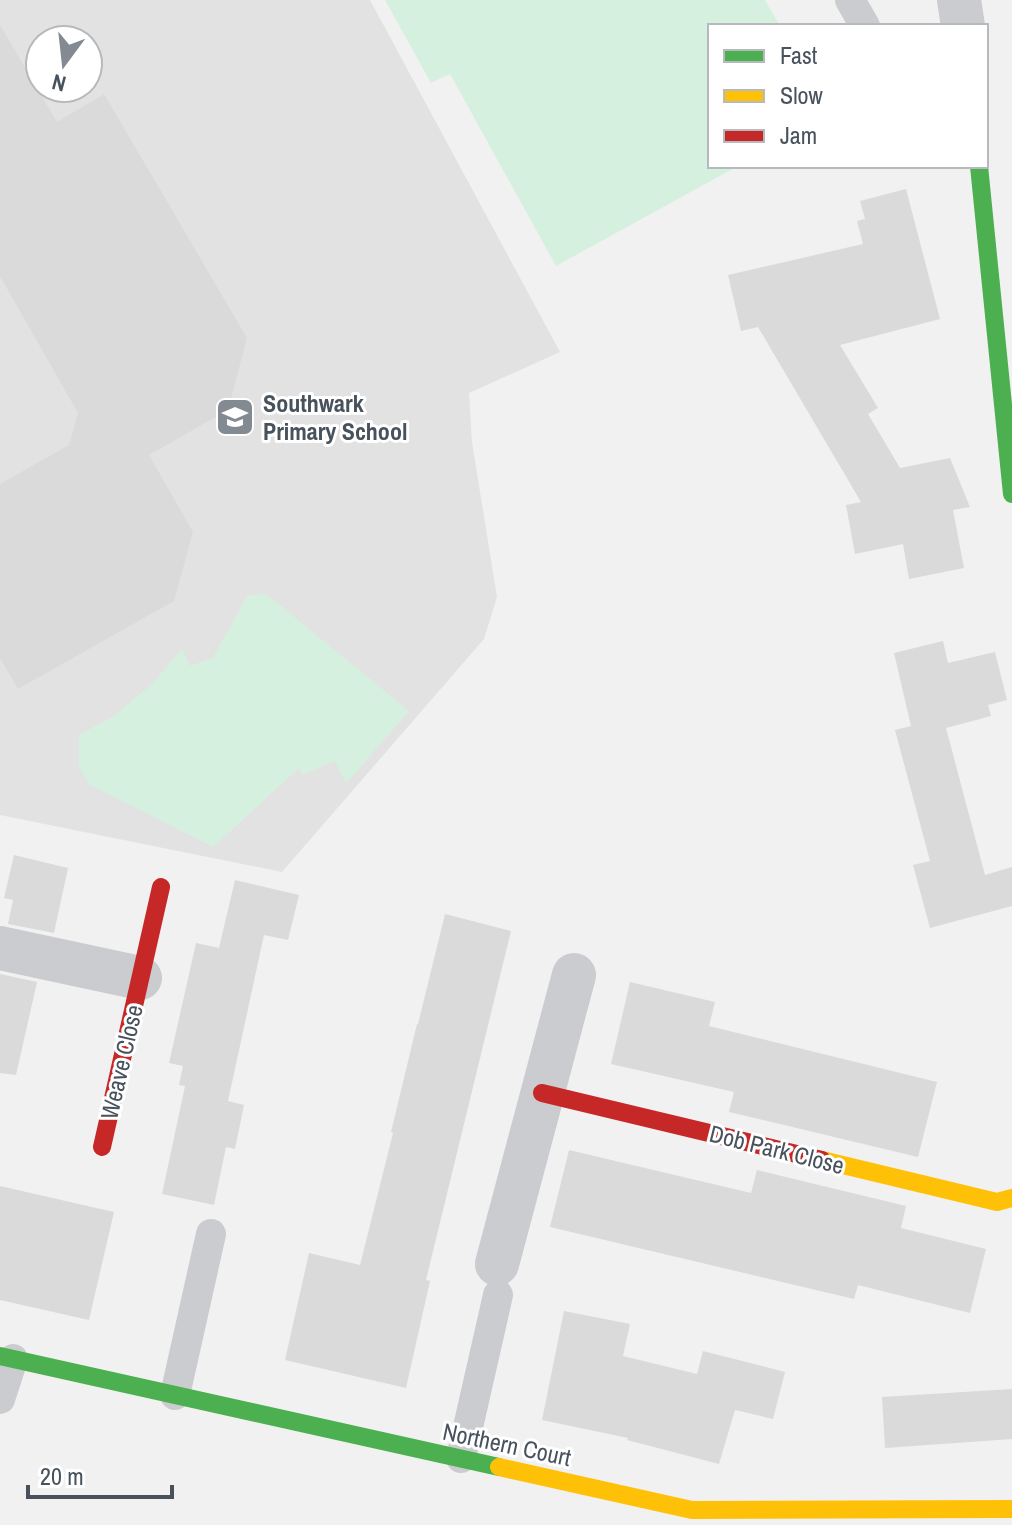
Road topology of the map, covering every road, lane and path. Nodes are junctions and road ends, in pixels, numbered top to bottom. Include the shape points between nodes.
1 (850, 0) edge
2 (864, 24) edge
3 (979, 168) edge
4 (1012, 494) edge
5 (161, 887) dead end
6 (0, 948) edge
7 (574, 975) dead end
8 (140, 978) junction
9 (542, 1093) junction
10 (102, 1147) dead end
11 (1012, 1198) edge
12 (211, 1234) dead end
13 (498, 1280) joint
14 (6, 1358) edge
15 (175, 1395) junction
16 (0, 1399) edge
17 (461, 1458) junction
18 (1012, 1509) edge
19 (692, 1517) edge
20 (948, 1517) edge

1 - 2 lane
3 - 4 street
5 - 8 street, Weave Close
6 - 8 street, Weave Close
7 - 9 street
8 - 10 street, Weave Close
9 - 11 street, Dob Park Close via 997,1202
9 - 13 street
12 - 15 lane
13 - 17 lane
14 - 15 street, Northern Court
14 - 16 lane
15 - 17 street, Northern Court
17 - 19 street, Northern Court
18 - 20 street, Northern Court
19 - 20 street, Northern Court

